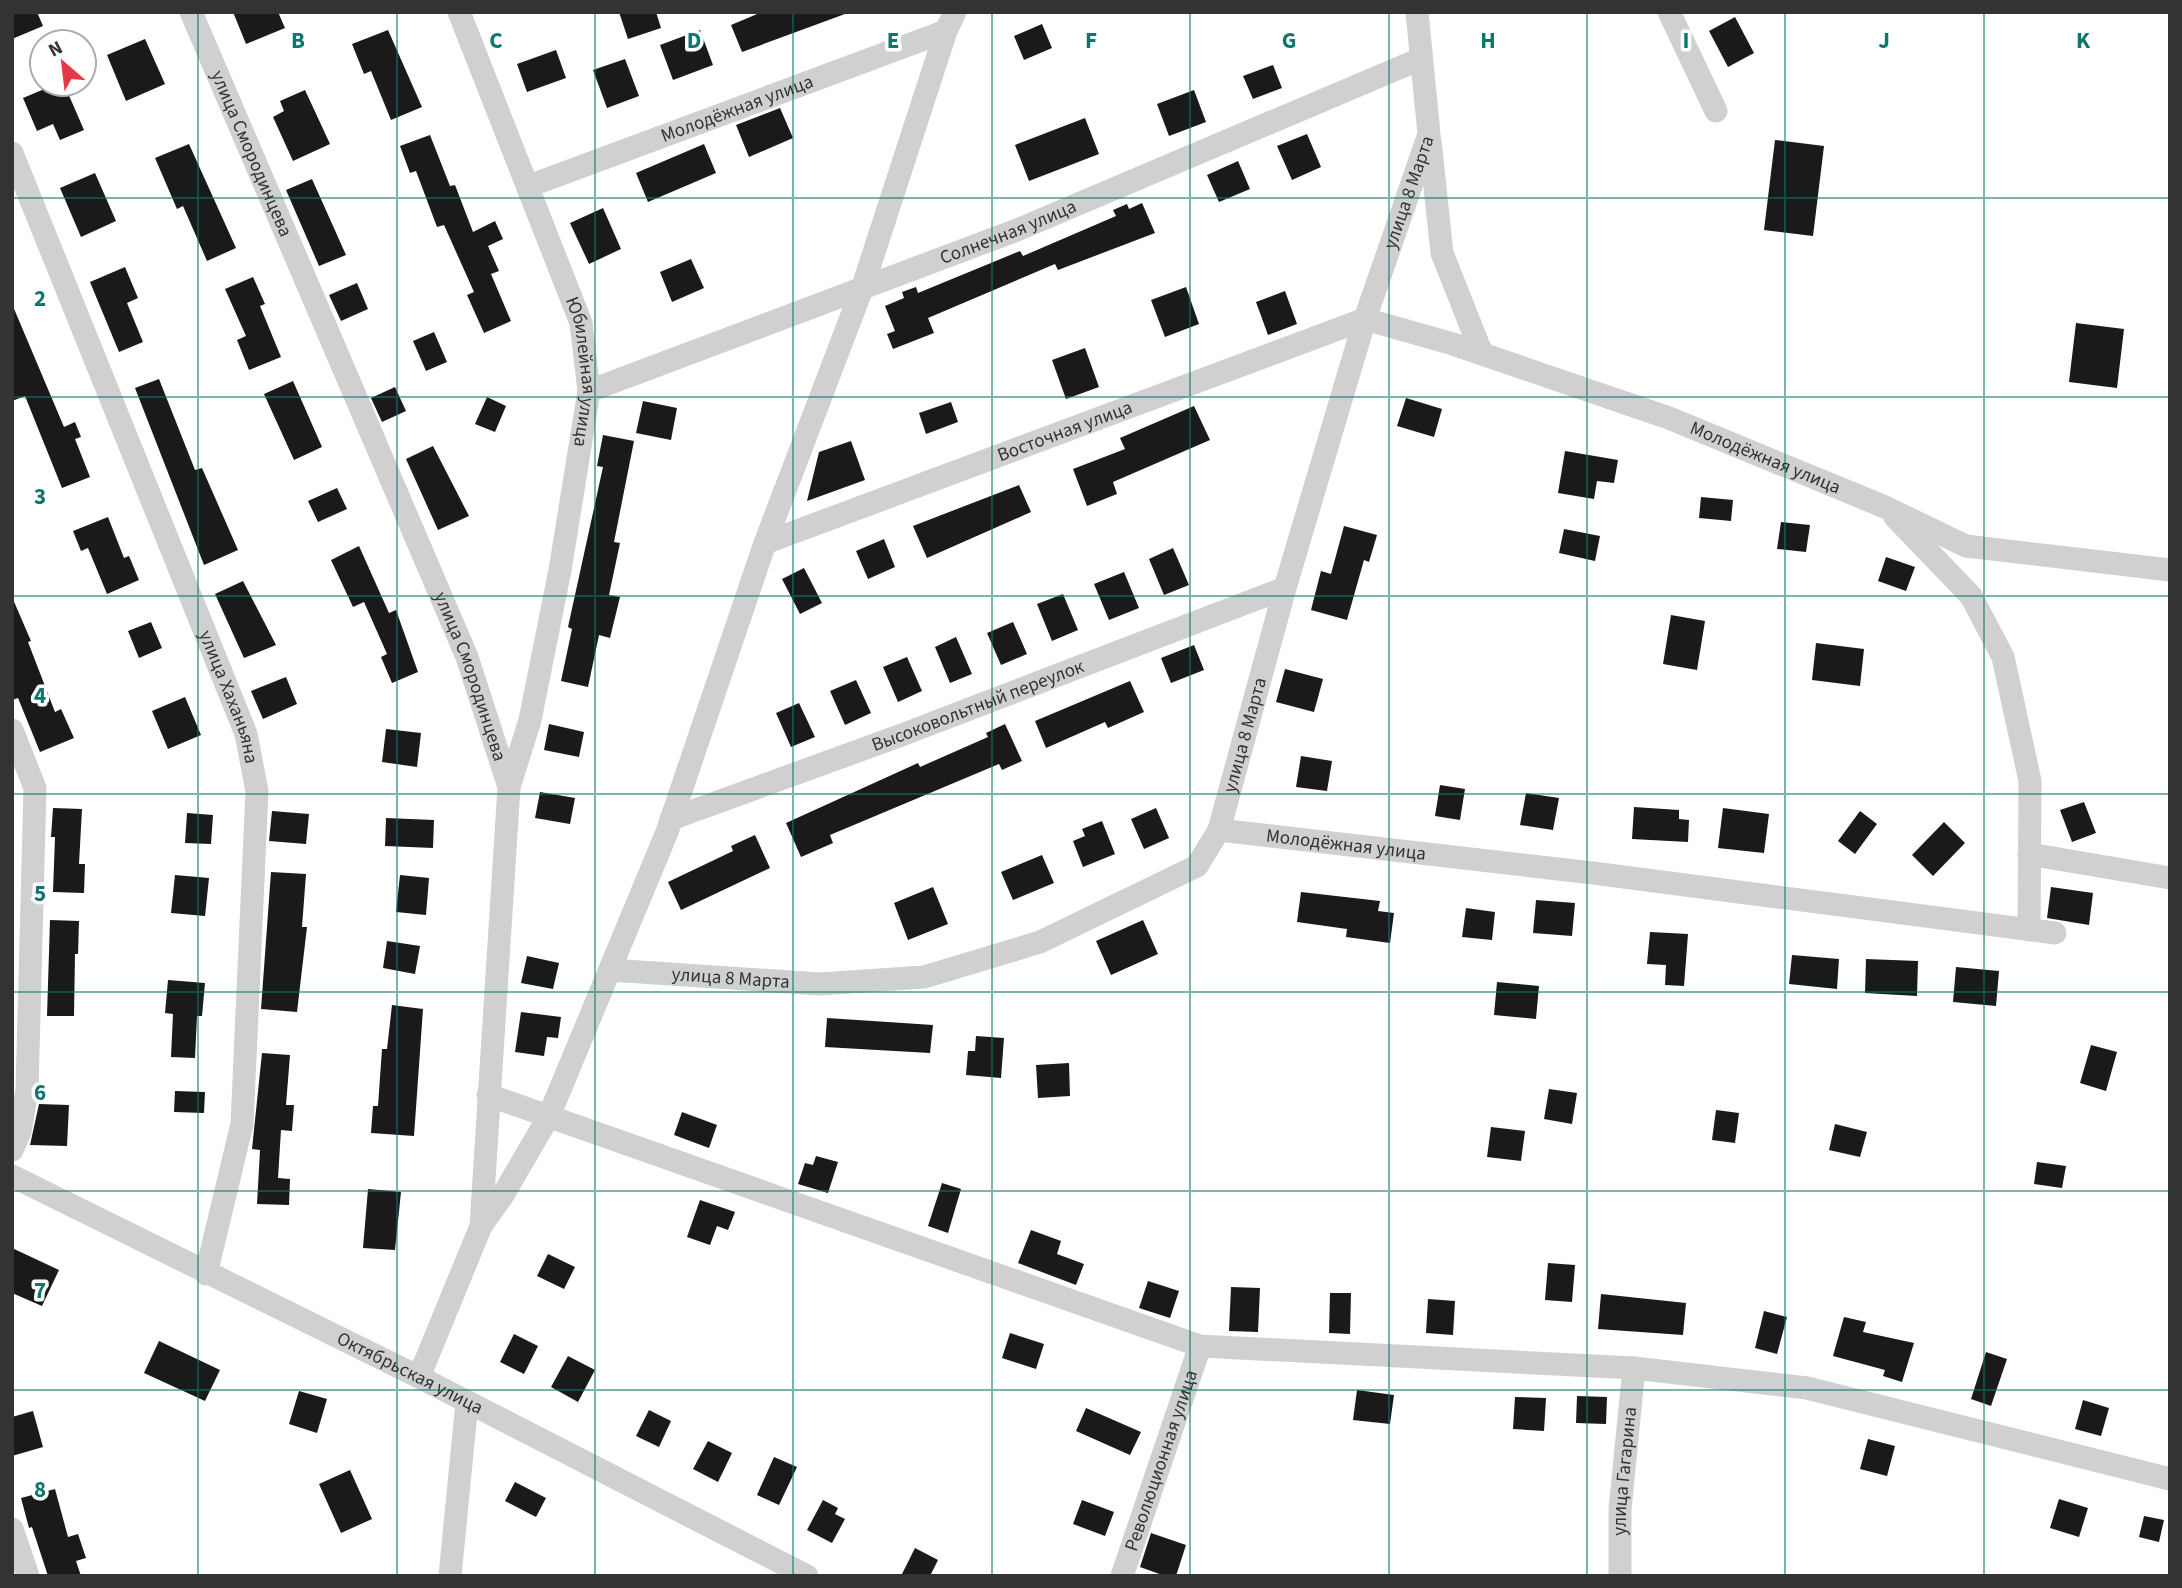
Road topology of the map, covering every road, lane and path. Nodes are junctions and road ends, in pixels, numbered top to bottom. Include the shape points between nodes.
1 (191, 12) edge
2 (459, 12) edge
3 (1417, 12) edge
4 (1669, 12) edge
5 (950, 22) edge
6 (1420, 59) junction
7 (1716, 111) dead end
8 (1429, 134) junction
9 (12, 153) edge
10 (529, 186) junction
11 (863, 286) junction
12 (1365, 319) junction
13 (1482, 354) junction
14 (589, 391) junction
15 (1885, 507) junction
16 (765, 543) junction
17 (2170, 569) edge
18 (1285, 588) junction
19 (12, 730) edge
20 (509, 787) junction
21 (671, 819) junction
22 (1219, 830) junction
23 (2029, 854) junction
24 (2170, 878) edge
25 (2029, 930) junction
26 (2055, 933) dead end
27 (610, 970) junction
28 (488, 1095) junction
29 (549, 1115) junction
30 (12, 1150) edge
31 (12, 1176) edge
32 (481, 1226) junction
33 (206, 1274) junction
34 (1200, 1346) junction
35 (1634, 1368) junction
36 (419, 1377) junction
37 (467, 1402) junction
38 (2170, 1479) edge
39 (12, 1529) edge
40 (28, 1576) edge
41 (450, 1576) edge
42 (807, 1576) edge
43 (1122, 1576) edge
44 (1620, 1576) edge

1 - 20 street, улица Смородинцева via 467,657
2 - 10 street, Юбилейная улица
3 - 6 street, улица 8 Марта
4 - 7 street
5 - 10 street, Молодёжная улица
5 - 11 street
6 - 8 street, улица 8 Марта
6 - 11 street, Солнечная улица via 1017,230
8 - 12 street, улица 8 Марта
8 - 13 street via 1442,253
9 - 33 street, улица Хаханьяна via 246,734 257,791 242,1124
10 - 14 street, Юбилейная улица via 581,323
11 - 14 street, Солнечная улица
11 - 16 street
12 - 13 street, Молодёжная улица
12 - 16 street, Восточная улица
12 - 18 street, улица 8 Марта
13 - 15 street, Молодёжная улица via 1669,418
14 - 20 street, Юбилейная улица via 533,706
15 - 17 street, Молодёжная улица via 1966,546
15 - 23 street via 1970,596 2003,657 2030,781
16 - 21 street
18 - 21 street, Высоковольтный переулок
18 - 22 street, улица 8 Марта
19 - 30 street via 35,788 27,1090
20 - 28 street, улица Смородинцева
21 - 27 street
22 - 25 street, Молодёжная улица
22 - 27 street, улица 8 Марта via 1197,866 1148,891 1041,943 924,977 820,984
23 - 24 street
23 - 25 street
25 - 26 street, Молодёжная улица
27 - 29 street
28 - 29 street
28 - 32 street, улица Смородинцева
29 - 32 street
29 - 34 street
31 - 33 street, Октябрьская улица
32 - 36 street, улица Смородинцева
33 - 36 street, Октябрьская улица
34 - 35 street
34 - 43 street, Революционная улица
35 - 38 street via 1807,1388
35 - 44 street, улица Гагарина via 1620,1509
36 - 37 street, Октябрьская улица
37 - 41 street
37 - 42 street, Октябрьская улица
39 - 40 street

